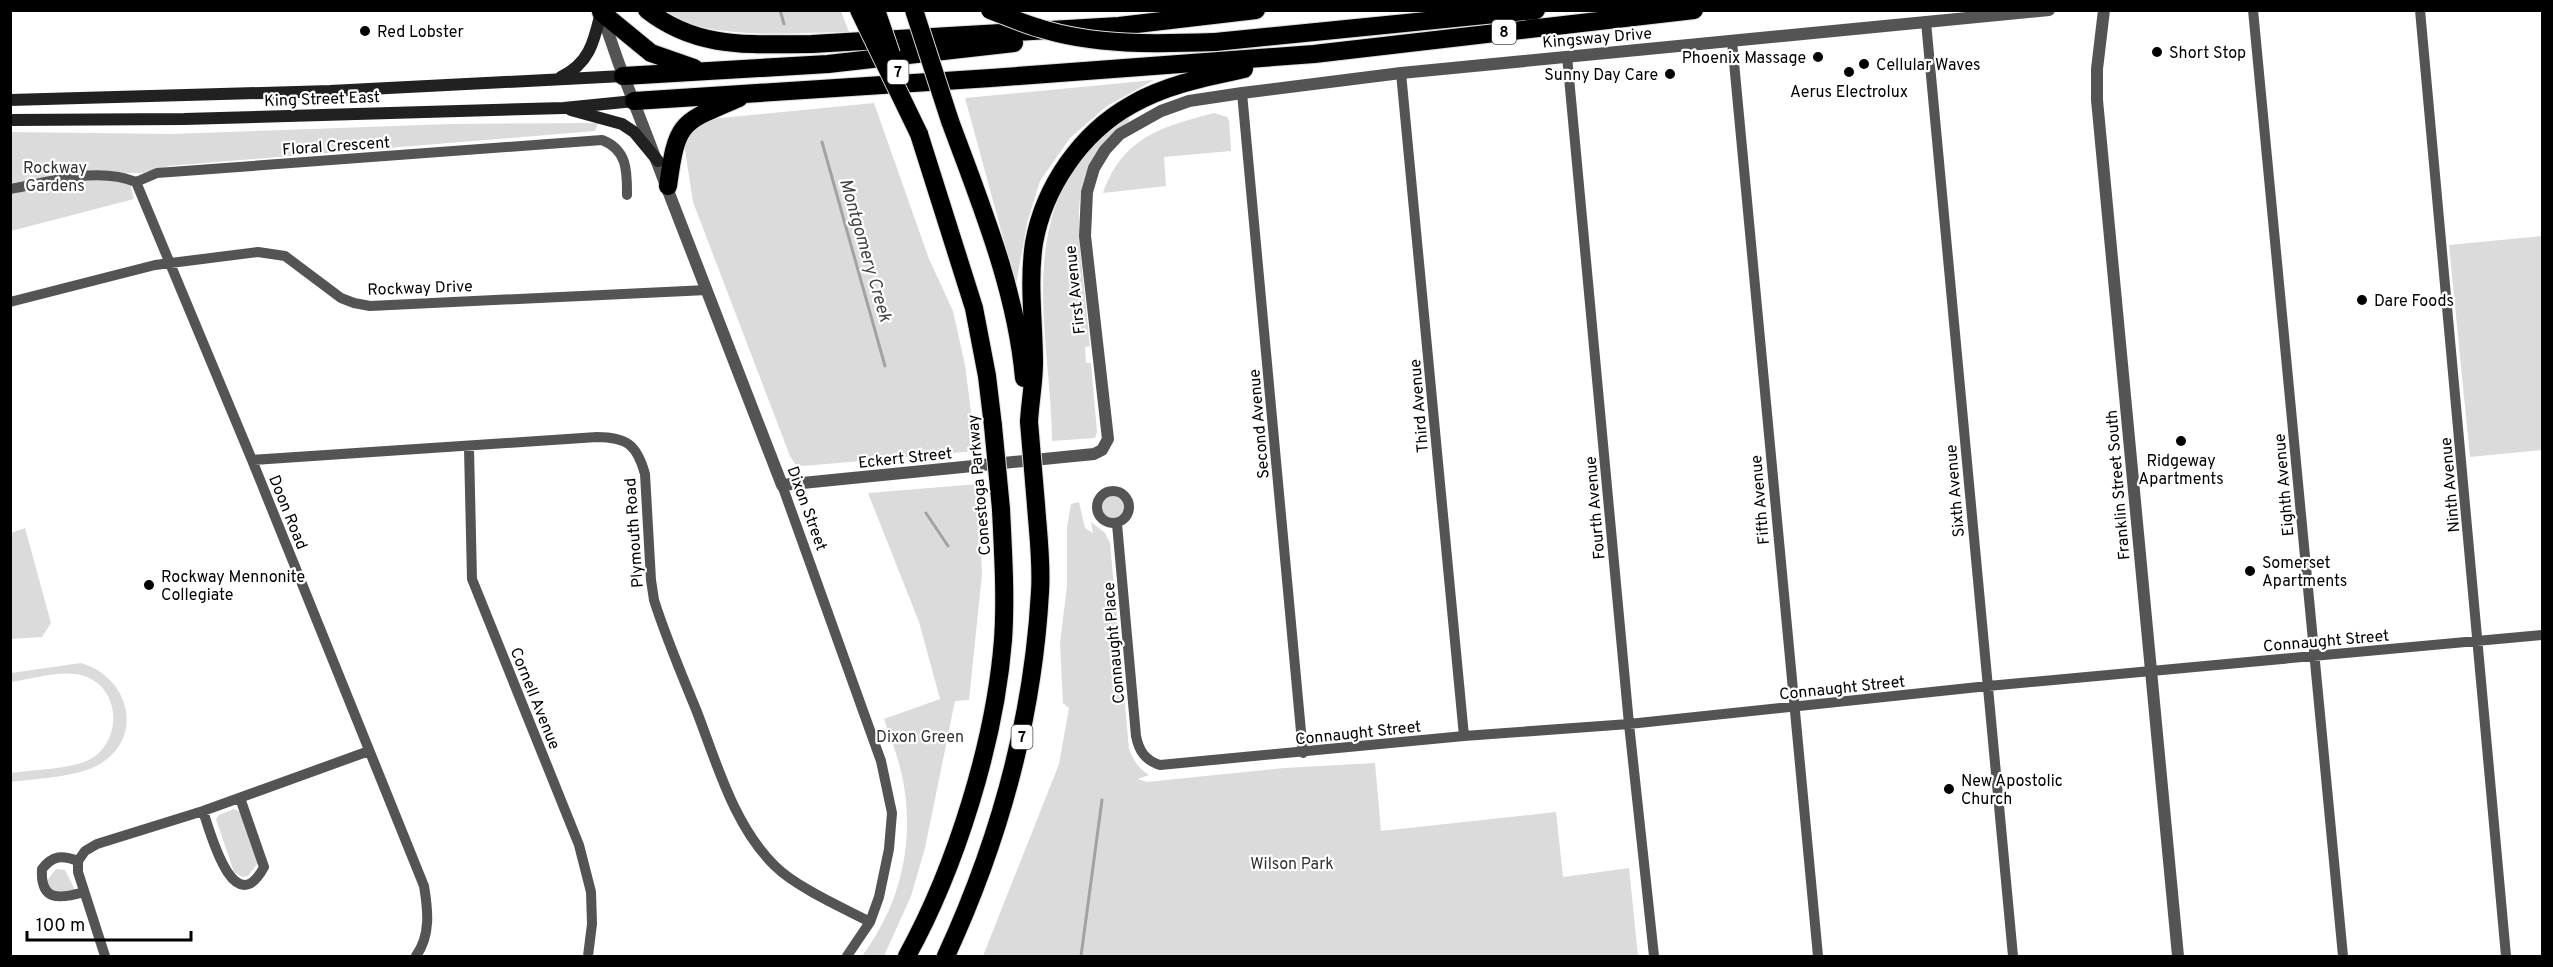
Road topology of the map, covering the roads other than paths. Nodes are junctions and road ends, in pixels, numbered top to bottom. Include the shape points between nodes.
1 (647, 10) edge
2 (860, 10) edge
3 (876, 10) edge
4 (914, 10) edge
5 (990, 10) edge
6 (1256, 10) edge
7 (1536, 10) edge
8 (1694, 10) edge
9 (2049, 10) edge
10 (2104, 10) edge
11 (2253, 10) edge
12 (2420, 10) edge
13 (601, 11) edge
14 (1926, 22) junction
15 (1119, 26) junction
16 (1732, 41) junction
17 (1314, 54) junction
18 (1567, 56) junction
19 (704, 71) junction
20 (1401, 73) junction
21 (623, 76) junction
22 (557, 79) junction
23 (752, 93) junction
24 (1242, 93) junction
25 (10, 100) edge
26 (634, 101) junction
27 (564, 108) junction
28 (10, 120) edge
29 (1120, 134) joint
30 (919, 135) junction
31 (658, 161) junction
32 (136, 182) junction
33 (668, 186) junction
34 (10, 189) edge
35 (627, 195) dead end
36 (169, 263) junction
37 (707, 290) junction
38 (10, 302) edge
39 (1029, 422) junction
40 (468, 448) junction
41 (1102, 450) joint
42 (252, 460) junction
43 (782, 485) junction
44 (1117, 524) dead end
45 (2542, 635) edge
46 (2478, 641) junction
47 (2314, 656) junction
48 (2151, 672) junction
49 (1988, 686) junction
50 (1792, 707) junction
51 (1629, 724) junction
52 (1464, 736) junction
53 (369, 751) junction
54 (1303, 753) junction
55 (1146, 758) joint
56 (240, 798) junction
57 (202, 811) junction
58 (78, 861) junction
59 (84, 892) junction
60 (870, 922) junction
61 (105, 957) edge
62 (416, 957) edge
63 (588, 957) edge
64 (847, 957) edge
65 (907, 957) edge
66 (946, 957) edge
67 (1654, 957) edge
68 (1818, 957) edge
69 (2013, 957) edge
70 (2178, 957) edge
71 (2343, 957) edge
72 (2506, 957) edge

1 - 15 highway via 683,32 707,41 733,43 812,44
2 - 30 highway, bridge
3 - 30 highway, Conestoga Parkway / 7, bridge
4 - 39 highway, 7, bridge via 1012,302
5 - 7 highway, bridge via 1041,29 1159,44 1215,42
6 - 15 highway
8 - 17 highway, 8
9 - 14 street, Kingsway Drive
10 - 48 street, Franklin Street South via 2097,100
11 - 47 street, Eighth Avenue
12 - 46 street, Ninth Avenue
13 - 19 highway via 651,53
13 - 21 street, Dixon Street
13 - 22 main road via 594,44 574,71
14 - 16 street, Kingsway Drive
14 - 49 street, Sixth Avenue
15 - 19 highway via 909,56
16 - 18 street, Kingsway Drive
16 - 50 street, Fifth Avenue
17 - 23 highway
17 - 39 highway via 1209,76 1130,105 1085,142 1067,164 1042,212 1034,243 1034,364
18 - 20 street, Kingsway Drive
18 - 51 street, Fourth Avenue
19 - 21 highway
20 - 24 street, Kingsway Drive
20 - 52 street, Third Avenue
21 - 22 main road, King Street East
21 - 26 street, Dixon Street
22 - 25 main road, King Street East via 330,91
23 - 26 highway
23 - 33 highway via 692,118 684,126 673,148
24 - 29 street, Kingsway Drive via 1189,101 1161,111
24 - 54 street, Second Avenue
26 - 27 main road, King Street East
26 - 31 street, Dixon Street
27 - 28 main road, King Street East
27 - 31 main road via 622,124 634,132
29 - 41 street, First Avenue via 1094,168 1087,192 1085,236 1108,439
30 - 65 highway, Conestoga Parkway / 7, bridge via 974,308 987,376 1001,509 1004,588 1003,641 991,715 969,806 941,887
31 - 33 street, Dixon Street
32 - 34 street via 97,174
32 - 35 street, Floral Crescent via 157,173 602,140 611,143 628,166
32 - 36 street, Doon Road
33 - 37 street, Dixon Street
36 - 37 street, Rockway Drive via 258,252 285,256 341,298 370,306
36 - 38 street, Rockway Drive
36 - 42 street, Doon Road
37 - 43 street, Dixon Street
39 - 66 highway, 7, bridge via 1041,589 1035,654 1021,742 999,825
40 - 42 street, Plymouth Road
40 - 60 street, Plymouth Road via 616,437 634,449 645,474 654,600 741,820 776,868 820,897
40 - 63 street, Cornell Avenue via 472,579 579,845 591,892
41 - 43 street, Eckert Street via 1094,454
42 - 53 street, Doon Road
43 - 60 street, Dixon Street via 881,761 892,813 889,849
44 - 55 street, Connaught Place via 1136,736
45 - 46 street, Connaught Street
46 - 47 street, Connaught Street
46 - 72 street, Ninth Avenue
47 - 48 street, Connaught Street
47 - 71 street, Eighth Avenue
48 - 49 street, Connaught Street
48 - 70 street, Franklin Street South
49 - 50 street, Connaught Street
49 - 69 street, Sixth Avenue
50 - 51 street, Connaught Street
50 - 68 street, Fifth Avenue
51 - 52 street, Connaught Street
51 - 67 street, Fourth Avenue
52 - 54 street, Connaught Street
53 - 56 street
53 - 62 street, Doon Road via 424,886 428,921
54 - 55 street, Connaught Street via 1160,765
56 - 57 street
56 - 57 street via 264,867 250,883 232,880 224,870
57 - 58 street via 97,844
58 - 59 street
58 - 59 street via 56,857 42,869 41,878 49,894 57,898
59 - 61 street
60 - 64 street, Dixon Street

